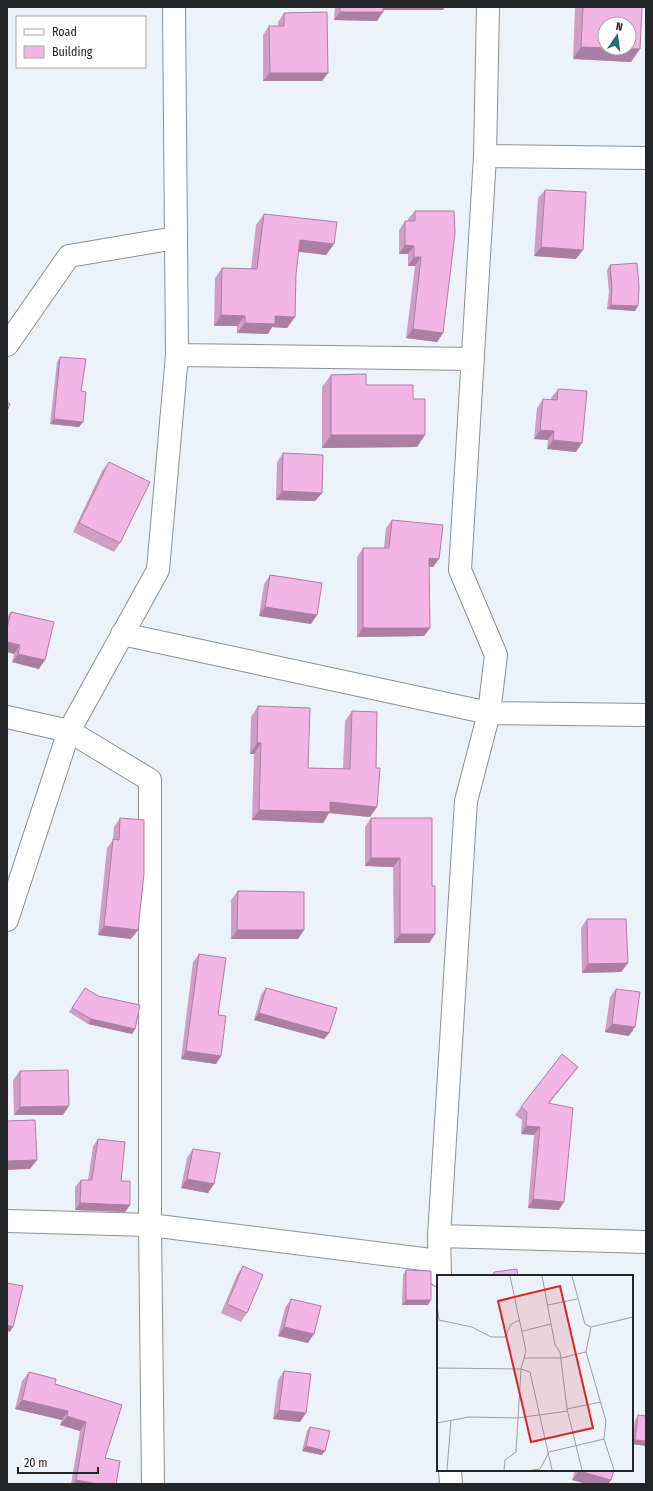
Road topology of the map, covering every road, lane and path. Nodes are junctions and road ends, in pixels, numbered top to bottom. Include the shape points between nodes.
1 (174, 7) edge
2 (488, 7) edge
3 (485, 156) junction
4 (646, 158) edge
5 (175, 238) junction
6 (7, 345) edge
7 (177, 355) junction
8 (473, 359) junction
9 (122, 634) junction
10 (489, 713) junction
11 (646, 715) edge
12 (7, 717) edge
13 (69, 731) junction
14 (7, 920) edge
15 (7, 1221) edge
16 (150, 1225) junction
17 (439, 1236) junction
18 (646, 1242) edge
19 (440, 1268) edge
20 (450, 1471) edge
21 (153, 1484) edge
22 (451, 1484) edge

1 - 5 street
2 - 3 street
3 - 4 street
3 - 8 street
5 - 6 street via 69,256
5 - 7 street
7 - 8 street
7 - 9 street via 158,570
8 - 10 street via 460,570 496,655
9 - 10 street
9 - 13 street
10 - 11 street
10 - 17 street via 466,801
12 - 13 street
13 - 14 street
13 - 16 street via 150,780
15 - 16 street
16 - 19 street
16 - 21 street
17 - 18 street
17 - 19 street
20 - 22 street

